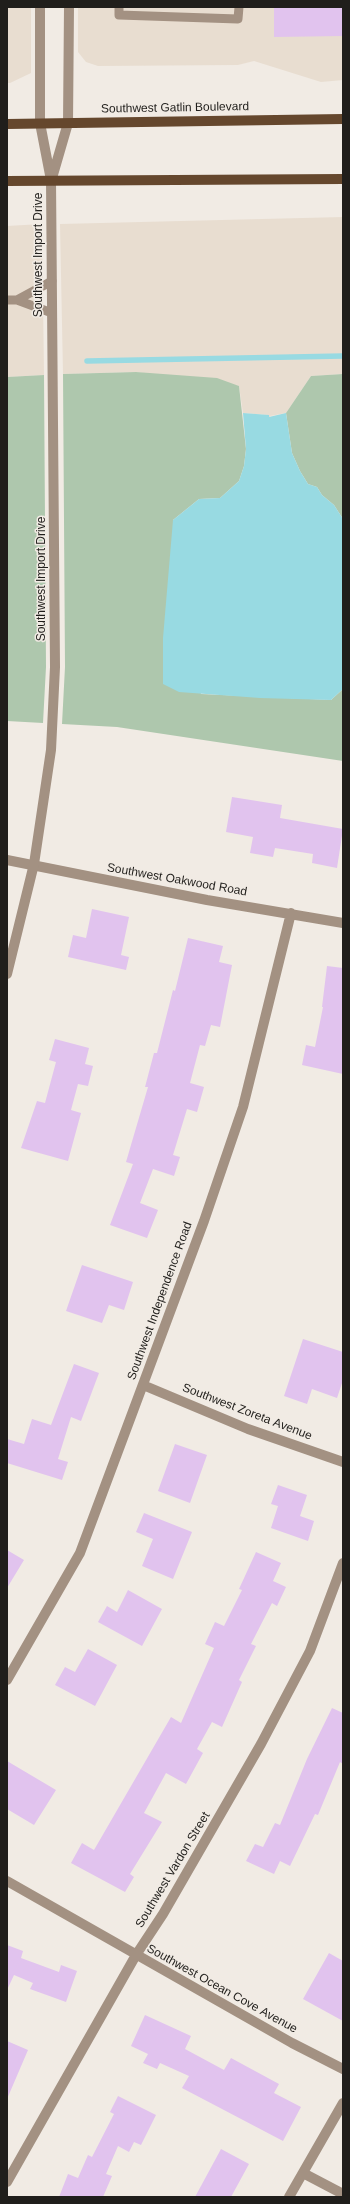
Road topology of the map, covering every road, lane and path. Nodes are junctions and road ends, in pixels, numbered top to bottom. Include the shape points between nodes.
1 (40, 7) edge
2 (69, 7) edge
3 (119, 7) edge
4 (239, 7) edge
5 (343, 119) edge
6 (68, 122) junction
7 (40, 123) junction
8 (7, 124) edge
9 (343, 179) edge
10 (51, 180) junction
11 (7, 181) edge
12 (52, 281) junction
13 (12, 300) edge
14 (52, 313) junction
15 (7, 860) edge
16 (34, 864) junction
17 (291, 913) junction
18 (343, 923) edge
19 (7, 974) edge
20 (143, 1385) junction
21 (343, 1462) edge
22 (343, 1563) edge
23 (7, 1680) edge
24 (7, 1881) edge
25 (136, 1955) junction
26 (343, 2069) edge
27 (343, 2103) edge
28 (303, 2173) junction
29 (7, 2182) edge
30 (343, 2194) edge
31 (289, 2197) edge

1 - 7 street, Southwest Import Drive
2 - 6 street, Southwest Import Drive
3 - 4 lane via 119,15 238,19
5 - 6 main road, Southwest Gatlin Boulevard
6 - 7 main road, Southwest Gatlin Boulevard
6 - 10 street, Southwest Import Drive
7 - 8 main road, Southwest Gatlin Boulevard
7 - 10 street, Southwest Import Drive
9 - 10 main road
10 - 11 main road
10 - 12 street, Southwest Import Drive
12 - 13 lane
12 - 14 street, Southwest Import Drive
13 - 14 lane
14 - 16 street, Southwest Import Drive via 56,667 51,750
15 - 16 street, Southwest Oakwood Road
16 - 17 street, Southwest Oakwood Road via 207,900
16 - 19 street, Southwest Import Drive
17 - 18 street, Southwest Oakwood Road
17 - 20 street, Southwest Independence Road via 243,1107
20 - 21 street, Southwest Zoreta Avenue via 248,1429
20 - 23 street, Southwest Independence Road via 80,1552
22 - 25 street, Southwest Vardon Street via 310,1651 261,1744 167,1907
24 - 25 street, Southwest Ocean Cove Avenue
25 - 26 street, Southwest Ocean Cove Avenue
25 - 29 street, Southwest Vardon Street
27 - 28 street
28 - 30 street
28 - 31 street

